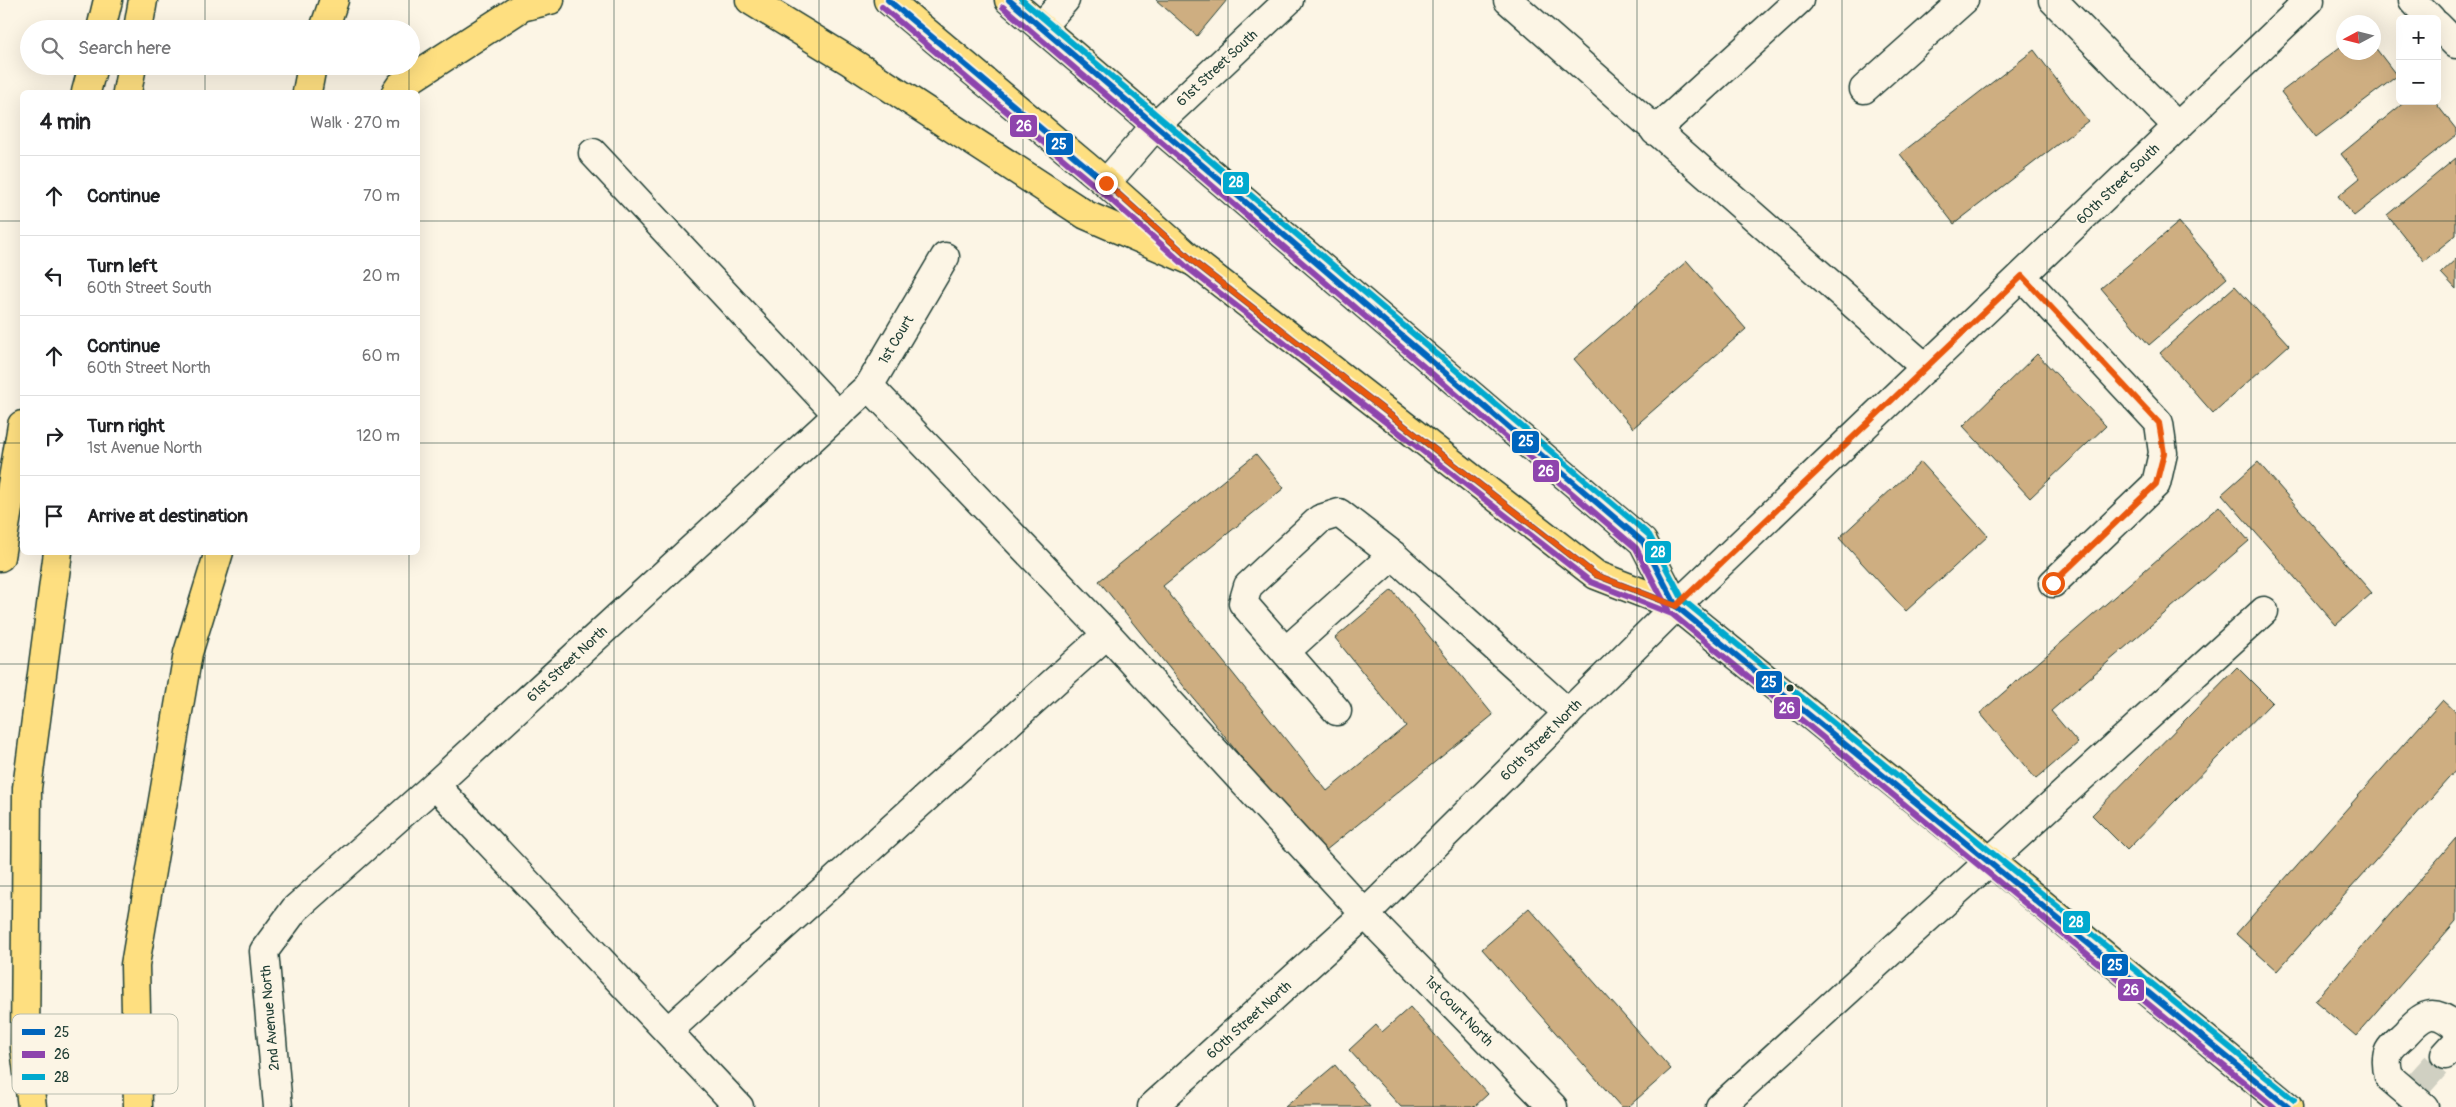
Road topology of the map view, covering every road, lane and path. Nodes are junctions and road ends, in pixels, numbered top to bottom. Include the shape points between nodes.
1 (108, 0) edge
2 (143, 0) edge
3 (334, 0) edge
4 (550, 0) edge
5 (750, 0) edge
6 (888, 0) edge
7 (1009, 0) edge
8 (1065, 0) edge
9 (1289, 0) edge
10 (1508, 0) edge
11 (1799, 0) edge
12 (1964, 0) edge
13 (2053, 0) edge
14 (2310, 0) edge
15 (2413, 0) edge
16 (2427, 15) edge
17 (103, 20) edge
18 (140, 20) edge
19 (327, 20) edge
20 (1041, 28) junction
21 (2441, 29) edge
22 (2456, 44) edge
23 (420, 73) edge
24 (90, 75) edge
25 (131, 75) edge
26 (310, 75) edge
27 (417, 75) edge
28 (1864, 89) dead end
29 (86, 90) edge
30 (128, 90) edge
31 (307, 90) edge
32 (397, 90) edge
33 (1156, 125) junction
34 (2178, 127) junction
35 (1655, 132) junction
36 (593, 153) dead end
37 (1106, 183) junction
38 (945, 257) dead end
39 (1194, 262) junction
40 (2022, 276) junction
41 (1926, 368) junction
42 (869, 386) junction
43 (838, 415) junction
44 (20, 437) edge
45 (58, 555) edge
46 (217, 555) edge
47 (1393, 556) junction
48 (0, 557) edge
49 (2053, 583) dead end
50 (1676, 606) junction
51 (2264, 611) dead end
52 (1107, 634) junction
53 (1286, 651) junction
54 (1337, 711) dead end
55 (1568, 713) junction
56 (435, 785) junction
57 (1990, 861) junction
58 (295, 909) joint
59 (1365, 914) junction
60 (24, 1014) edge
61 (136, 1014) edge
62 (2456, 1027) edge
63 (668, 1031) junction
64 (30, 1094) edge
65 (138, 1094) edge
66 (2417, 1096) edge
67 (32, 1107) edge
68 (138, 1107) edge
69 (278, 1107) edge
70 (739, 1107) edge
71 (1152, 1107) edge
72 (1553, 1107) edge
73 (1720, 1107) edge
74 (2288, 1107) edge

1 - 17 main road
2 - 18 main road
3 - 19 main road
4 - 23 main road via 522,8
5 - 39 main road via 1086,215
6 - 37 main road
7 - 20 main road
8 - 20 street
9 - 33 street, 61st Street South
10 - 35 street
11 - 35 street
12 - 28 street
13 - 34 street
14 - 34 street, 60th Street South
15 - 16 street
20 - 33 main road
21 - 22 street
24 - 29 main road
25 - 30 main road
26 - 31 main road
27 - 32 main road
33 - 37 street, 61st Street South
33 - 50 main road via 1643,542
34 - 40 street, 60th Street South
35 - 41 street
36 - 43 street
37 - 39 main road
38 - 42 street, 1st Court
39 - 50 main road via 1596,575
40 - 41 street, 60th Street South
40 - 49 street via 2159,423 2164,453 2156,484
41 - 50 street, 60th Street North
42 - 43 street, 1st Court
42 - 52 street, 1st Court North
43 - 56 street, 61st Street North
44 - 48 main road
45 - 60 main road via 27,788
46 - 61 main road via 188,654 135,965
47 - 53 street
47 - 53 street via 1339,513 1320,519 1248,586 1243,603
47 - 55 street
50 - 55 street, 60th Street North
50 - 57 main road
51 - 57 street
52 - 59 street, 1st Court North
52 - 63 street
53 - 54 street
55 - 59 street, 60th Street North
56 - 58 street, 61st Street North
56 - 63 street
57 - 73 street
57 - 74 main road
58 - 69 street, 2nd Avenue North via 264,951
59 - 71 street, 60th Street North
59 - 72 street, 1st Court North
62 - 66 street via 2447,1019 2433,1015 2420,1017 2389,1050 2386,1064 2389,1078
63 - 70 street
64 - 67 main road
65 - 68 main road

